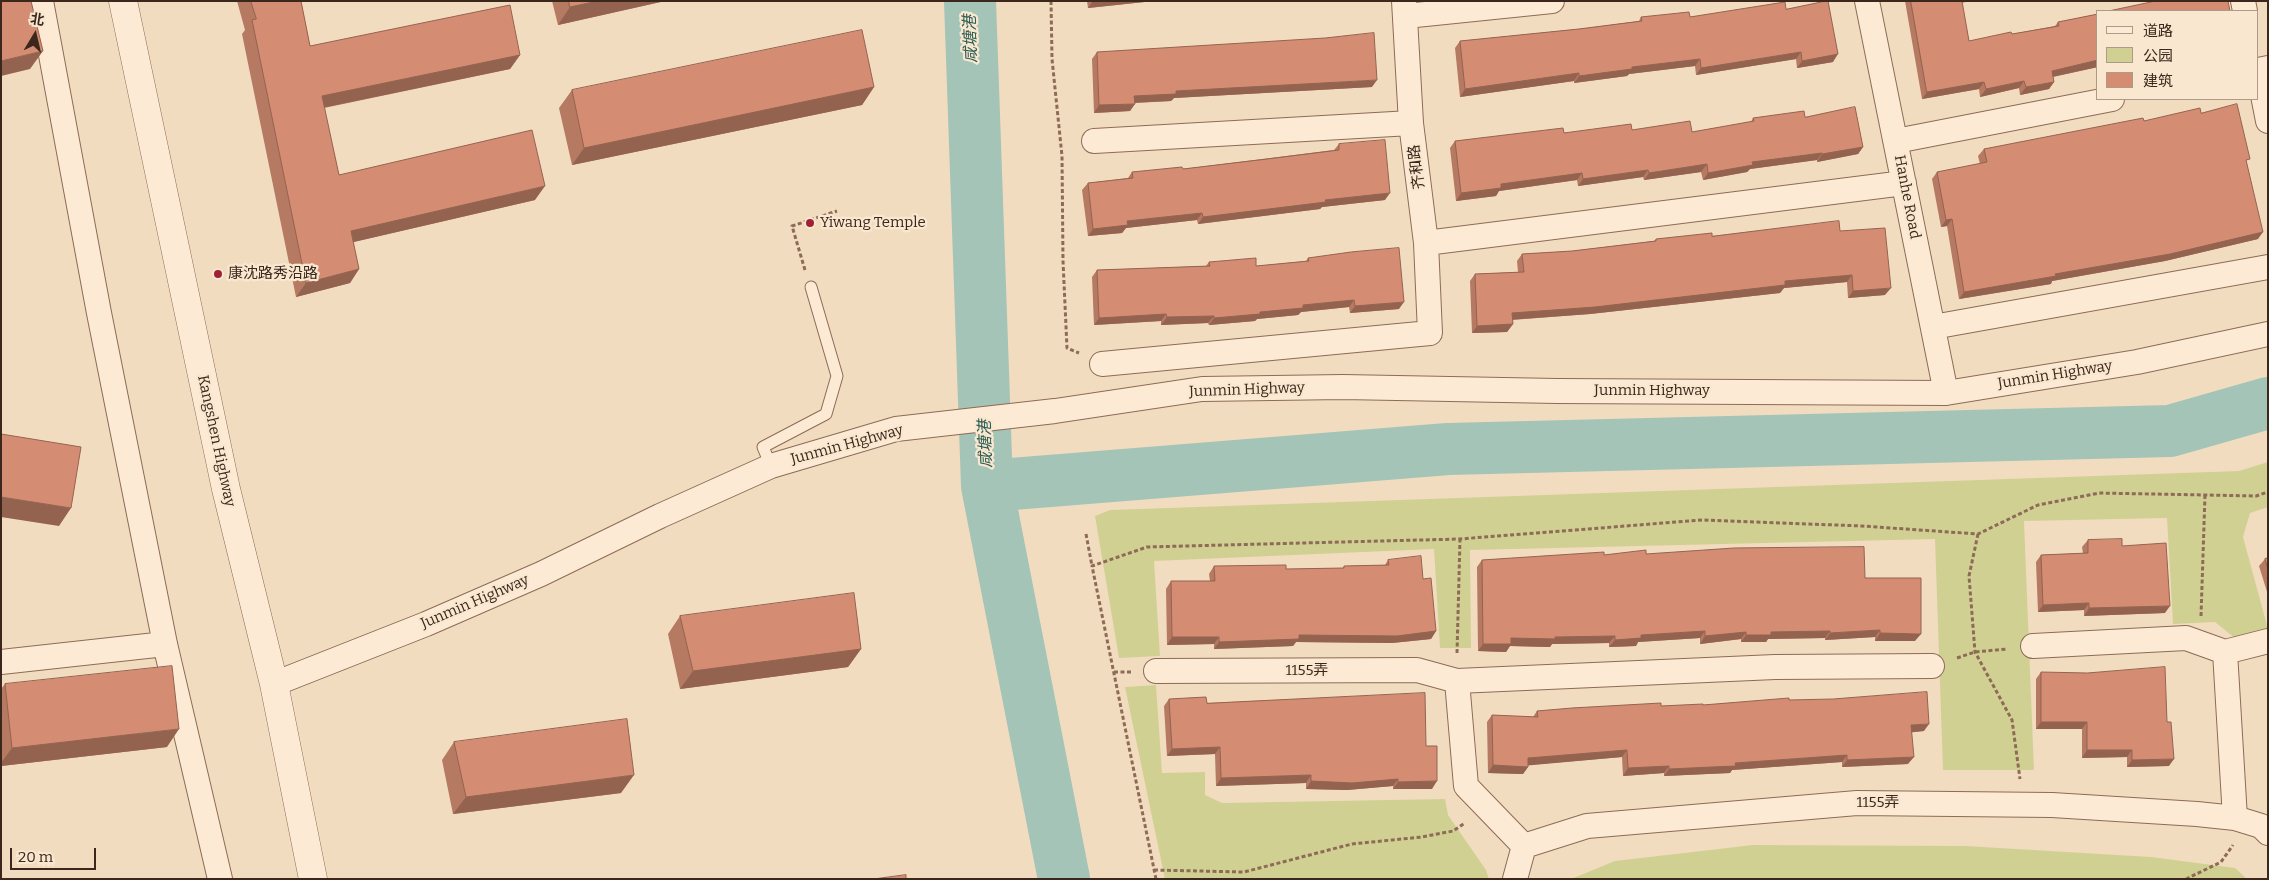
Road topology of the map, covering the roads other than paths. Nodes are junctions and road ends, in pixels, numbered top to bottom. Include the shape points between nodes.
1 (41, 1) edge
2 (123, 1) edge
3 (1552, 1) edge
4 (1867, 1) edge
5 (1405, 9) edge
6 (2259, 75) edge
7 (2107, 100) edge
8 (2268, 121) edge
9 (1411, 123) junction
10 (1094, 141) dead end
11 (1896, 141) junction
12 (1904, 184) junction
13 (1426, 243) junction
14 (2268, 268) edge
15 (811, 287) road end
16 (1933, 327) junction
17 (2268, 334) edge
18 (1102, 364) road end
19 (1946, 393) junction
20 (771, 466) junction
21 (2268, 641) edge
22 (165, 644) junction
23 (2033, 646) road end
24 (2225, 652) junction
25 (1, 662) edge
26 (1932, 666) road end
27 (1156, 671) dead end
28 (1457, 681) junction
29 (274, 684) junction
30 (2251, 824) edge
31 (1524, 846) junction
32 (220, 879) edge
33 (314, 879) edge
34 (1516, 879) edge

1 - 22 street
2 - 29 street, Kangshen Highway via 226,490
3 - 5 street
4 - 11 street, Hanhe Road
5 - 9 street, 齐和路
6 - 8 street
7 - 11 street
9 - 10 street
9 - 13 street, 齐和路
11 - 12 street, Hanhe Road
12 - 13 street
12 - 16 street, Hanhe Road
13 - 18 street, 齐和路 via 1430,333
14 - 16 street
15 - 20 lane via 837,376 826,414 764,447
16 - 19 street, Hanhe Road
17 - 19 street, Junmin Highway via 2137,362
19 - 20 street, Junmin Highway via 1343,387 1202,389 896,429
20 - 29 street, Junmin Highway via 541,574
21 - 24 street
22 - 25 street
22 - 32 street
23 - 24 street via 2186,638
24 - 30 street
26 - 28 street, 1155弄 via 1775,667
27 - 28 street, 1155弄 via 1417,670
28 - 31 street via 1466,786
29 - 33 street, Kangshen Highway
30 - 31 street, 1155弄 via 2052,805 1857,803 1587,826
31 - 34 street

